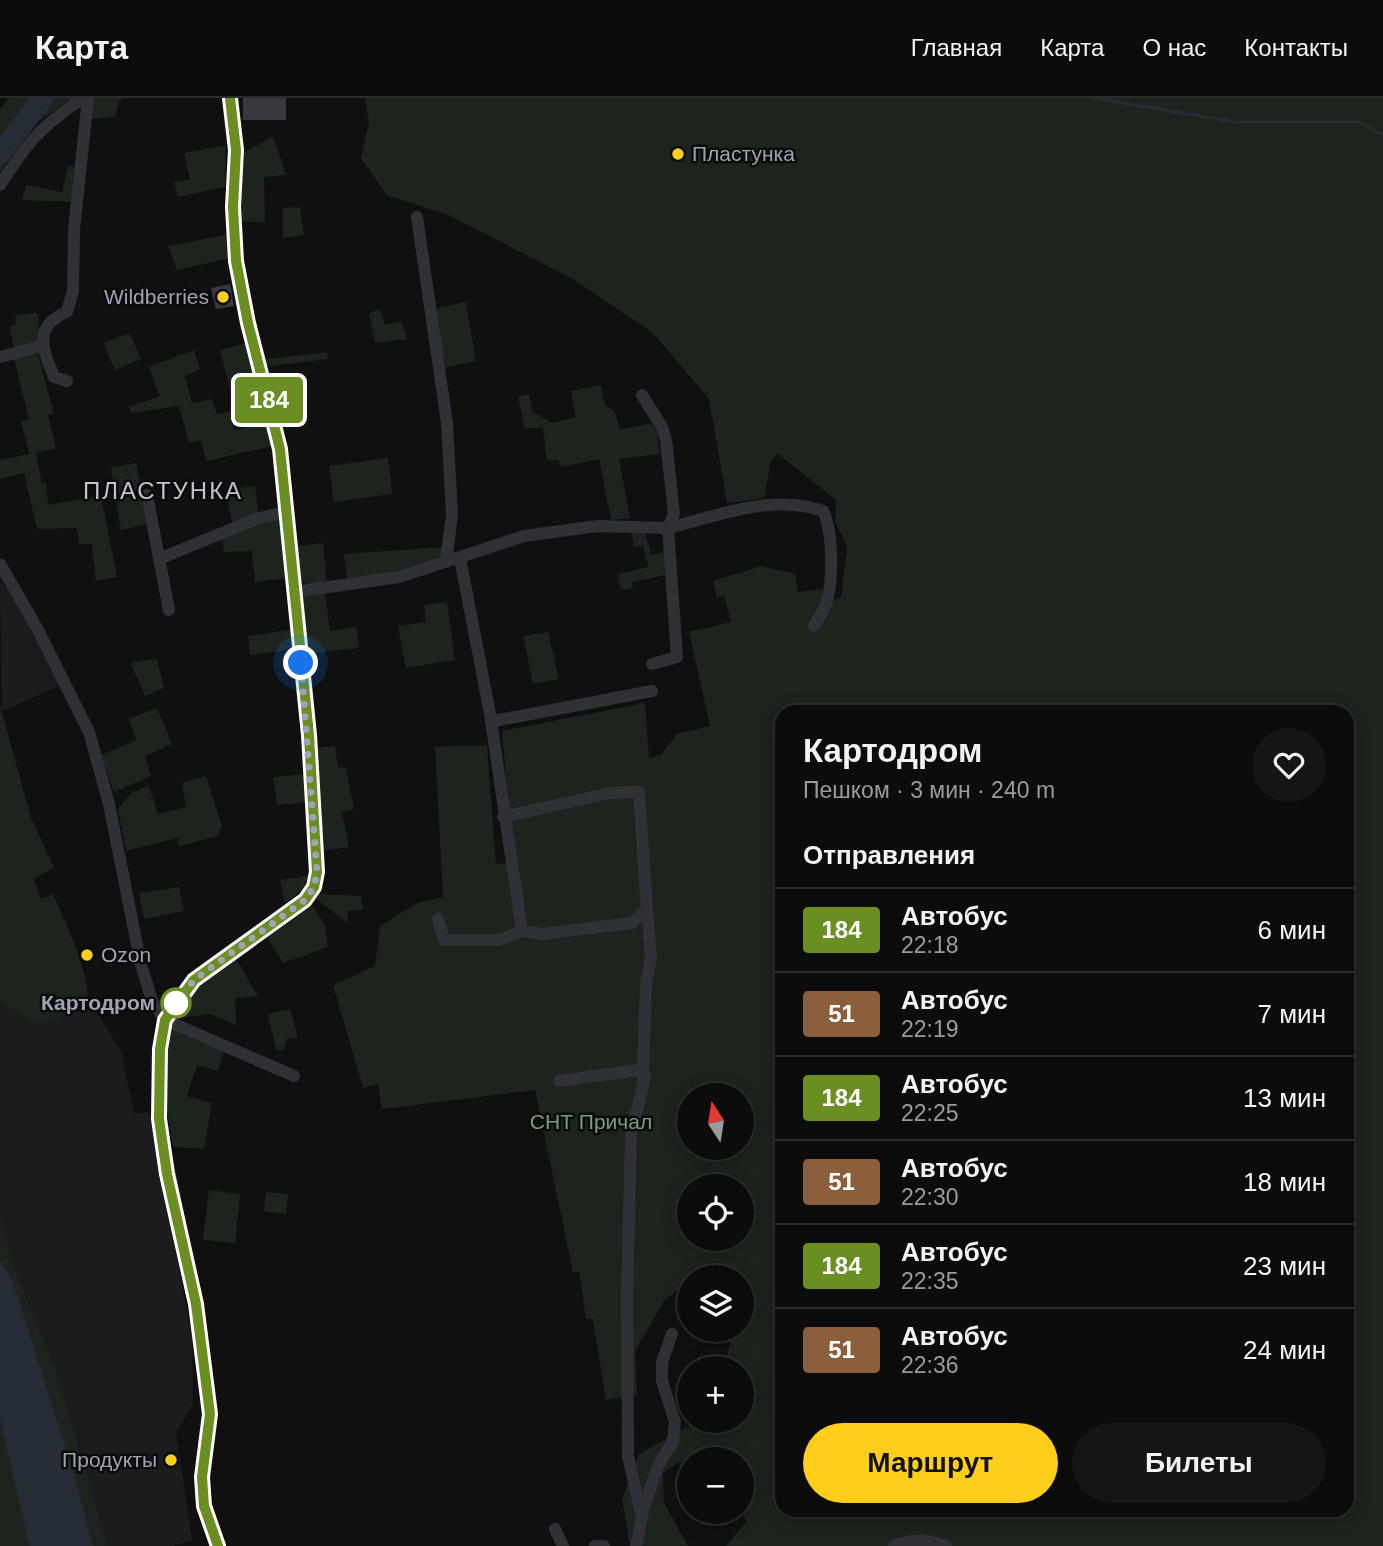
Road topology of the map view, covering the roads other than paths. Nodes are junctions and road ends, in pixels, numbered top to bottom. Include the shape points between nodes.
1 (86, 98) edge
2 (230, 98) edge
3 (0, 185) edge
4 (417, 217) dead end
5 (43, 346) junction
6 (0, 357) edge
7 (67, 381) dead end
8 (642, 395) dead end
9 (147, 495) dead end
10 (286, 512) junction
11 (668, 528) junction
12 (460, 558) junction
13 (159, 559) junction
14 (446, 562) junction
15 (0, 564) edge
16 (294, 592) junction
17 (169, 610) dead end
18 (814, 626) dead end
19 (652, 664) dead end
20 (652, 691) dead end
21 (490, 714) junction
22 (503, 817) junction
23 (647, 909) junction
24 (438, 919) dead end
25 (522, 931) junction
26 (165, 1020) junction
27 (643, 1072) junction
28 (294, 1076) dead end
29 (559, 1081) dead end
30 (672, 1334) dead end
31 (642, 1518) junction
32 (555, 1529) dead end
33 (218, 1546) edge
34 (563, 1546) edge
35 (595, 1546) edge
36 (604, 1546) edge
37 (636, 1546) edge
38 (894, 1546) edge
39 (946, 1546) edge

1 - 3 street via 25,146
1 - 5 street via 73,291 67,312 52,320 42,336
2 - 10 street via 236,150 236,261 280,449
4 - 14 street via 447,423 452,513
5 - 6 street
5 - 7 street via 54,377
8 - 11 street via 666,440 674,514
9 - 13 street
10 - 13 street via 256,519
10 - 16 street
11 - 12 street via 598,526 524,536
11 - 18 street via 773,503 803,504 823,511 828,521 830,575 828,598
11 - 19 street via 677,657
12 - 14 street
12 - 21 street
13 - 17 street
14 - 16 street via 399,577
15 - 26 street via 89,732 122,861 141,965 152,1001
16 - 26 street via 309,735 314,887 305,900 194,980
20 - 21 street via 499,721
21 - 22 street
22 - 23 street via 610,793 639,792
22 - 25 street
23 - 25 street via 632,923 542,934
23 - 27 street via 651,957
24 - 25 street via 444,940 499,940
26 - 28 street
26 - 33 street via 159,1119 202,1343 210,1414 202,1477 204,1506
27 - 29 street
27 - 31 street via 631,1135 627,1296 628,1456
30 - 31 street via 662,1362 662,1381 676,1422 673,1441 658,1466
31 - 37 street
32 - 34 street
35 - 36 street
38 - 39 street via 927,1540

